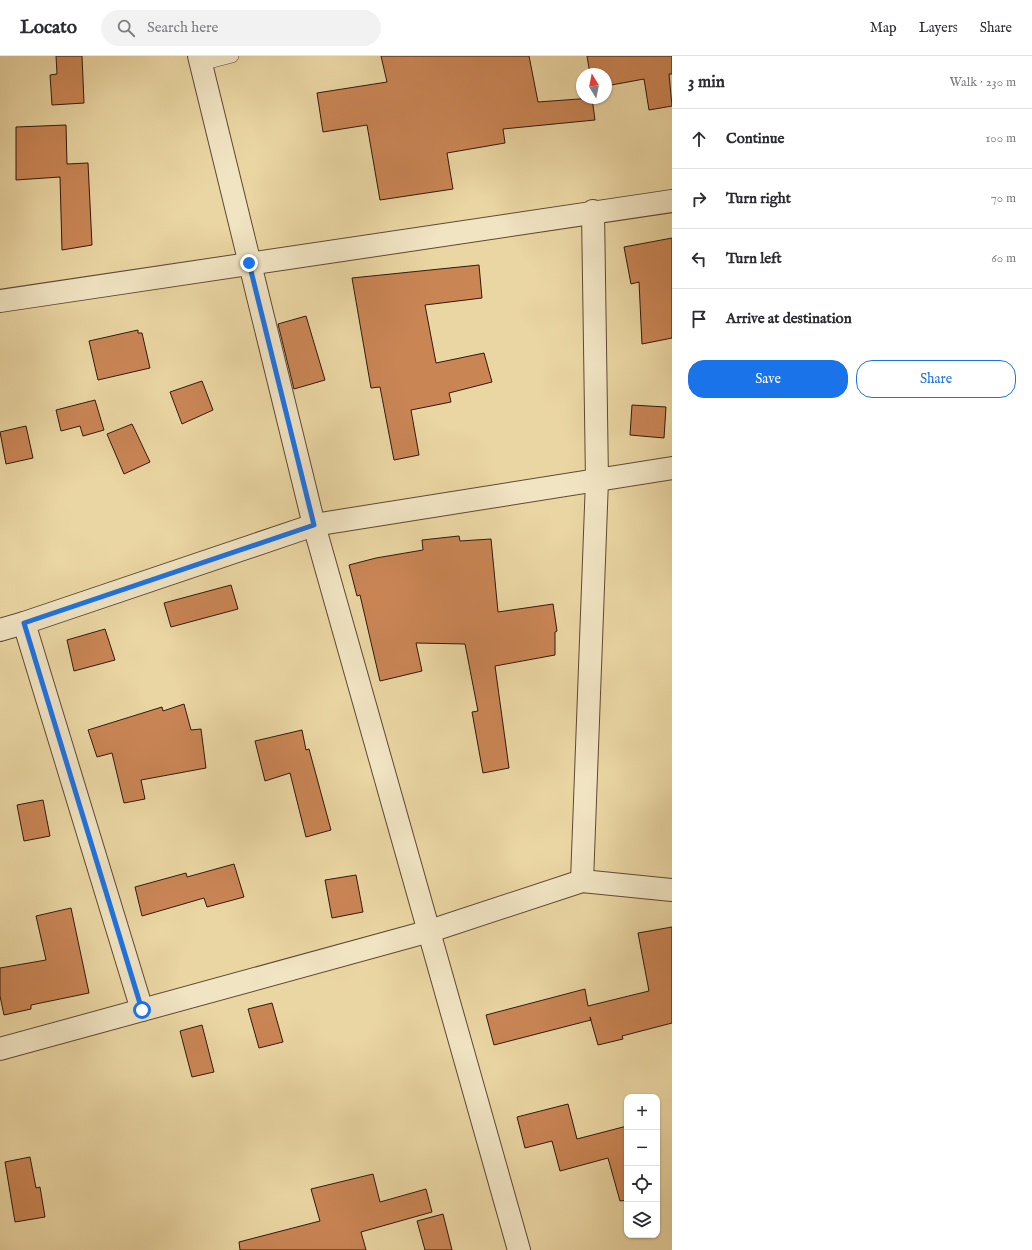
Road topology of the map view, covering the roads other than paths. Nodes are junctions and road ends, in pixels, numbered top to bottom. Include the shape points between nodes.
1 (232, 56) edge
2 (200, 60) edge
3 (672, 201) edge
4 (593, 211) junction
5 (249, 263) junction
6 (0, 301) edge
7 (672, 468) edge
8 (597, 480) junction
9 (314, 525) junction
10 (24, 623) junction
11 (0, 630) edge
12 (582, 881) junction
13 (672, 890) edge
14 (430, 931) junction
15 (142, 1010) junction
16 (0, 1049) edge
17 (519, 1250) edge

1 - 2 lane
2 - 5 street
3 - 4 street
4 - 5 street
4 - 8 street
5 - 6 street
5 - 9 street
7 - 8 street
8 - 9 street
8 - 12 street
9 - 10 street
9 - 14 street
10 - 11 street
10 - 15 street
12 - 13 street
12 - 14 street
14 - 15 street
14 - 17 street
15 - 16 street

